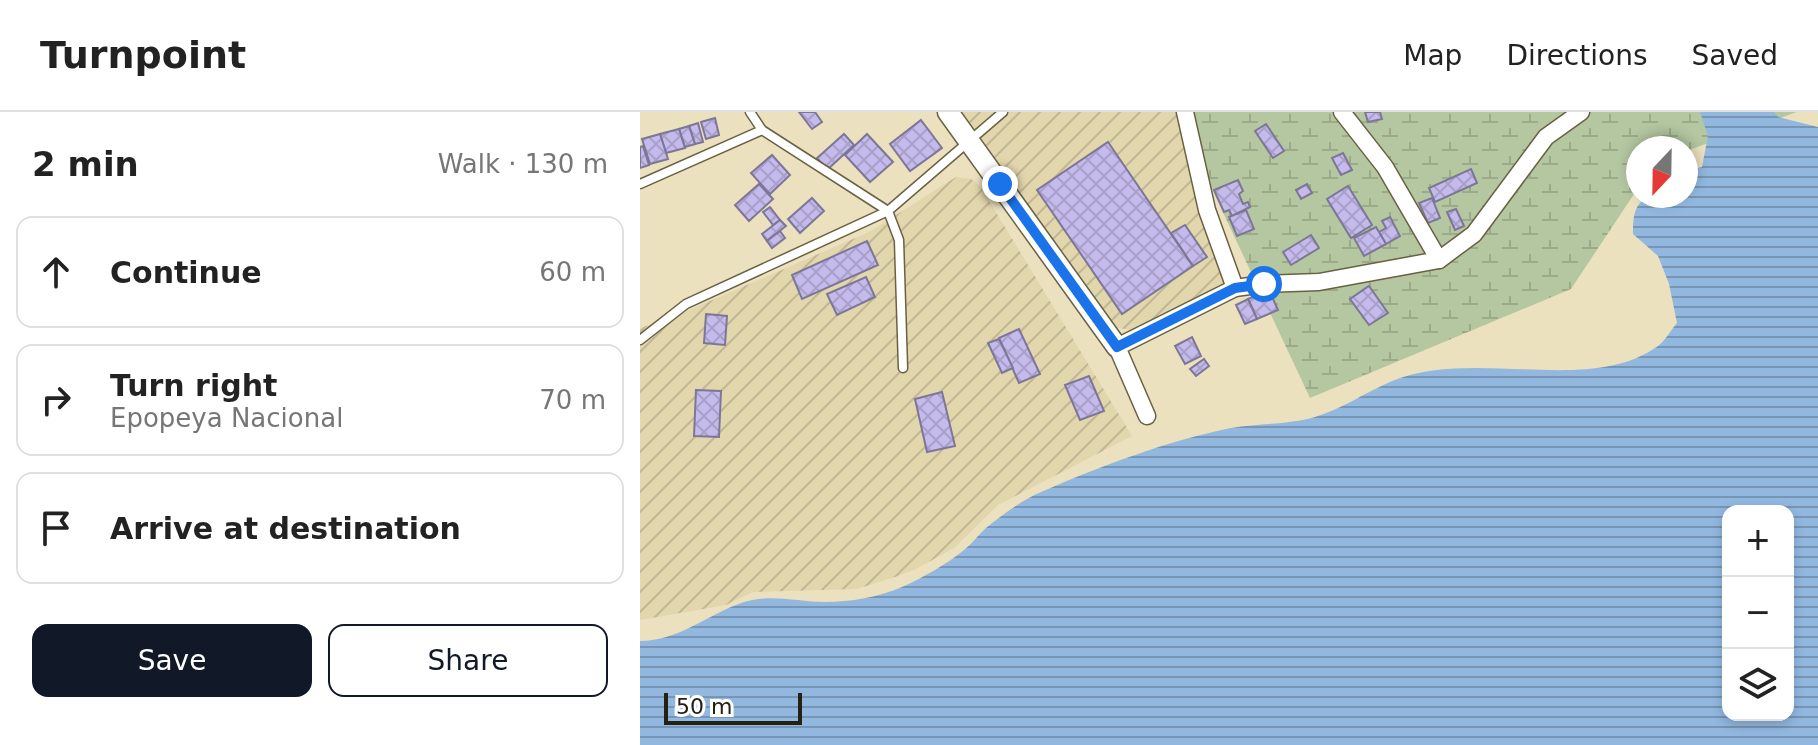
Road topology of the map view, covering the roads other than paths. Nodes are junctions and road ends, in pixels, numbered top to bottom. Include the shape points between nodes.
1 (750, 112) edge
2 (948, 112) edge
3 (1003, 112) edge
4 (1185, 112) edge
5 (1342, 112) edge
6 (1581, 112) edge
7 (762, 130) junction
8 (968, 140) junction
9 (640, 184) edge
10 (888, 211) junction
11 (1439, 260) junction
12 (1235, 288) junction
13 (640, 340) edge
14 (1117, 347) junction
15 (903, 368) dead end
16 (1147, 416) dead end

1 - 7 lane
2 - 8 street
3 - 8 lane
4 - 12 street via 1207,210
5 - 11 street via 1385,167
6 - 11 street via 1546,137 1474,234
7 - 9 lane
7 - 10 lane
8 - 10 lane
8 - 14 street
10 - 13 lane via 686,304
10 - 15 lane via 899,240
11 - 12 street via 1319,282
12 - 14 street
14 - 16 street

